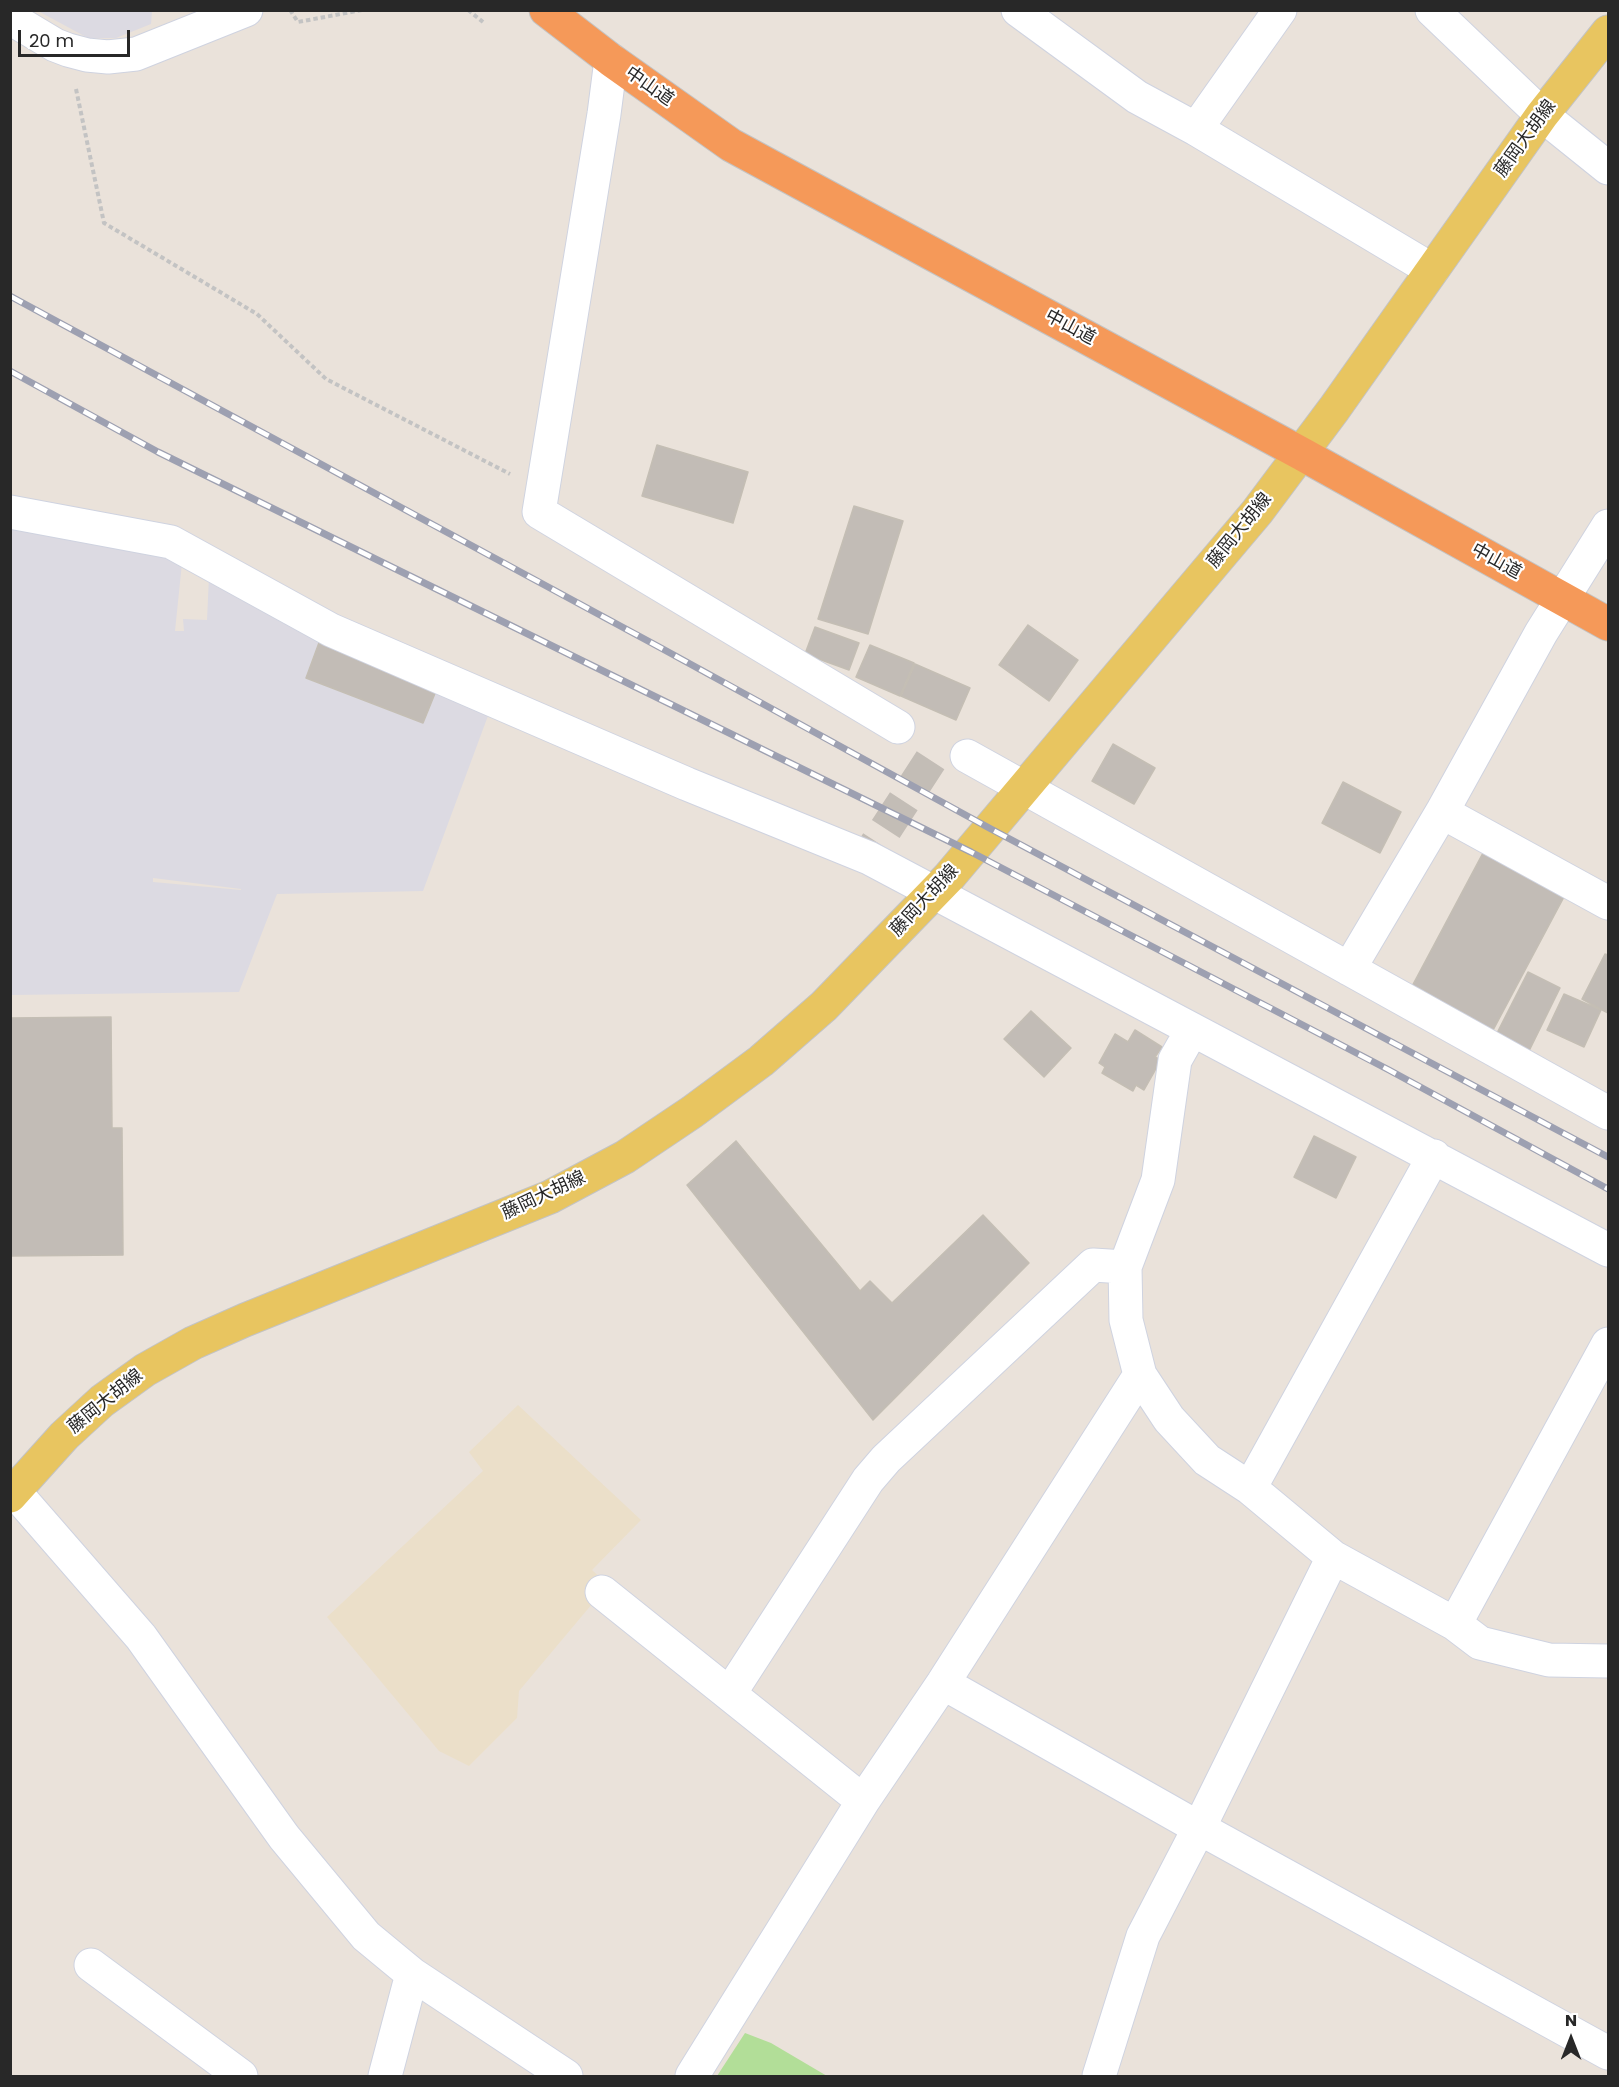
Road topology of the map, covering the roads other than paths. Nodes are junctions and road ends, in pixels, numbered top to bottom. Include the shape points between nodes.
1 (246, 10) edge
2 (546, 10) edge
3 (1018, 10) edge
4 (1280, 10) edge
5 (1432, 10) edge
6 (10, 18) edge
7 (1608, 32) edge
8 (611, 60) junction
9 (1542, 115) junction
10 (1196, 129) junction
11 (1608, 168) edge
12 (1432, 270) junction
13 (1302, 453) junction
14 (10, 512) edge
15 (1608, 526) edge
16 (1561, 598) junction
17 (1608, 624) edge
18 (898, 727) dead end
19 (967, 756) dead end
20 (1024, 789) junction
21 (1442, 812) junction
22 (935, 893) junction
23 (1608, 903) edge
24 (1349, 969) junction
25 (1192, 1030) junction
26 (1608, 1113) edge
27 (1434, 1156) junction
28 (1608, 1250) edge
29 (1125, 1267) junction
30 (1608, 1344) edge
31 (1140, 1375) junction
32 (1250, 1488) junction
33 (12, 1492) edge
34 (1333, 1557) junction
35 (602, 1592) dead end
36 (1455, 1624) junction
37 (1608, 1661) edge
38 (943, 1683) junction
39 (729, 1693) junction
40 (863, 1801) junction
41 (1199, 1828) junction
42 (91, 1965) dead end
43 (412, 1974) junction
44 (1608, 2054) edge
45 (241, 2076) edge
46 (385, 2076) edge
47 (566, 2076) edge
48 (692, 2076) edge
49 (1099, 2076) edge

1 - 6 street via 123,57 68,50
2 - 8 highway, 中山道
3 - 10 street via 1137,97
4 - 10 street
5 - 9 street
7 - 9 main road, 藤岡大胡線
8 - 13 highway, 中山道 via 730,144
8 - 18 street via 539,512
9 - 11 street
9 - 12 main road, 藤岡大胡線
10 - 12 street
12 - 13 main road, 藤岡大胡線
13 - 16 highway, 中山道
13 - 20 main road, 藤岡大胡線
14 - 22 street via 171,542 332,630 687,784 869,858
15 - 16 street
16 - 17 highway, 中山道
16 - 21 street
19 - 20 street
20 - 22 main road, 藤岡大胡線
20 - 24 street
21 - 23 street
21 - 24 street
22 - 25 street
22 - 33 main road, 藤岡大胡線 via 824,1005 761,1061 625,1157 550,1197 193,1342 102,1401
24 - 26 street
25 - 27 street
25 - 29 street via 1175,1060 1158,1180
27 - 28 street
27 - 32 street
29 - 31 street via 1126,1320
29 - 39 street via 1093,1265 886,1459 868,1480
30 - 36 street
31 - 32 street via 1169,1419 1207,1460
31 - 38 street
32 - 34 street
33 - 43 street via 141,1637 284,1837 366,1936
34 - 36 street
34 - 41 street
35 - 39 street
36 - 37 street via 1480,1643 1549,1660
38 - 40 street
38 - 41 street
39 - 40 street
40 - 48 street
41 - 44 street
41 - 49 street via 1143,1936
42 - 45 street
43 - 46 street
43 - 47 street

